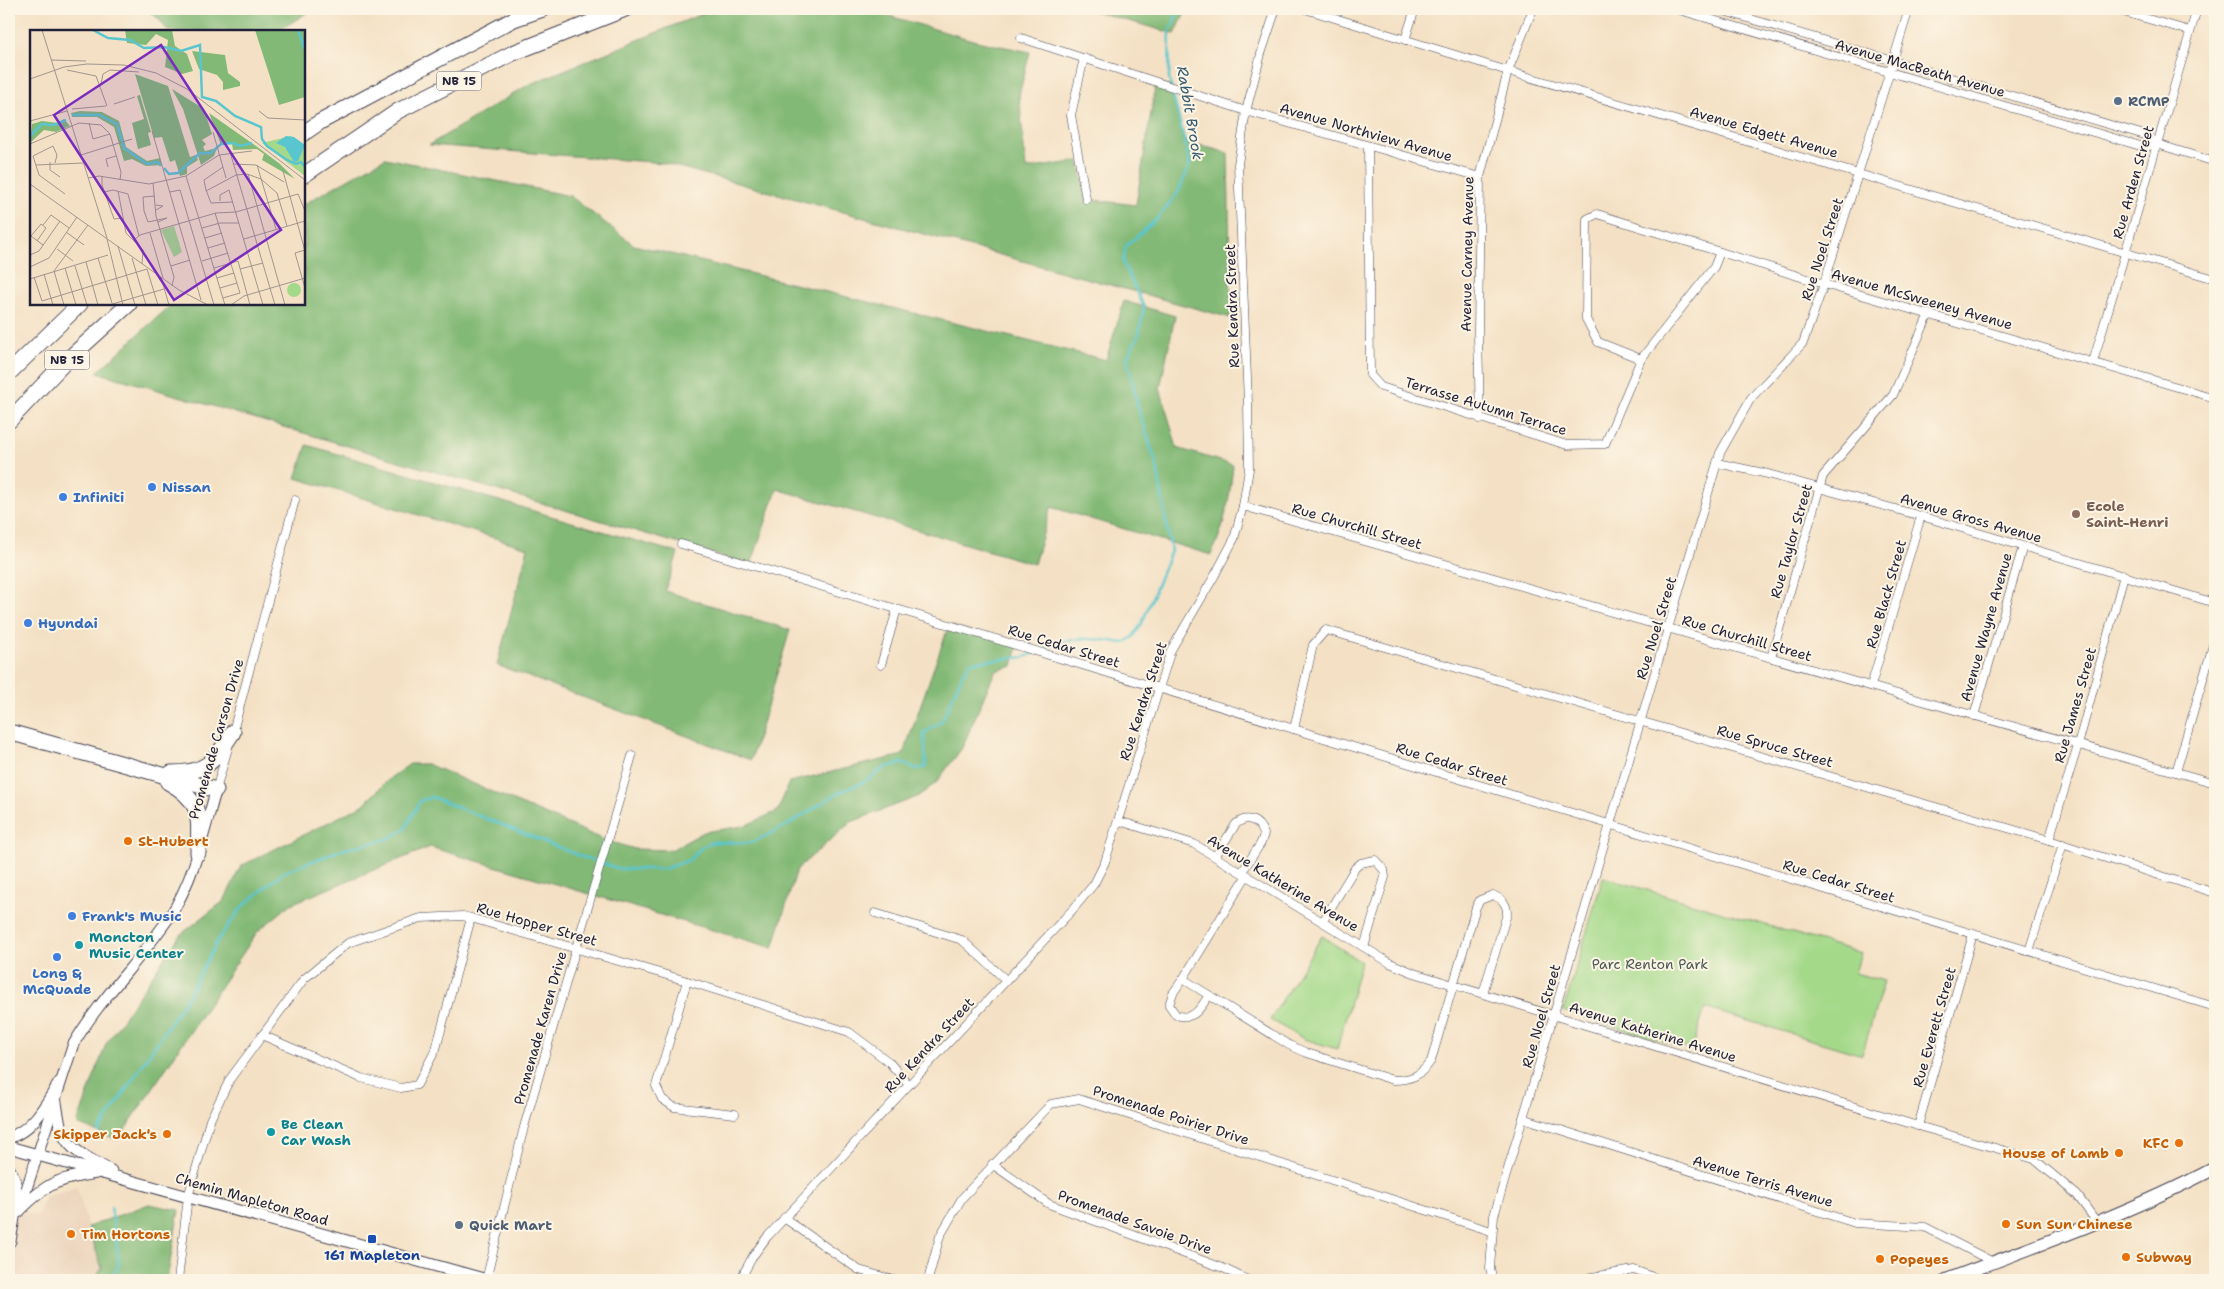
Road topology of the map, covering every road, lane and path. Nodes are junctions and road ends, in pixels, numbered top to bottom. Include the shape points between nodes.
1 (543, 9) edge
2 (625, 9) edge
3 (1276, 9) edge
4 (1305, 9) edge
5 (1415, 9) edge
6 (1533, 9) edge
7 (1676, 9) edge
8 (1717, 9) edge
9 (1909, 9) edge
10 (2113, 9) edge
11 (2197, 9) edge
12 (2190, 31) junction
13 (1021, 38) dead end
14 (1405, 40) junction
15 (1084, 58) junction
16 (1893, 60) junction
17 (1508, 71) junction
18 (1889, 71) junction
19 (1246, 111) junction
20 (2067, 112) junction
21 (2063, 123) junction
22 (305, 132) edge
23 (2157, 144) junction
24 (1368, 146) junction
25 (2215, 162) edge
26 (1859, 173) junction
27 (305, 174) edge
28 (1480, 177) junction
29 (1086, 200) dead end
30 (1720, 252) junction
31 (2126, 253) junction
32 (2215, 279) edge
33 (1824, 284) junction
34 (79, 305) edge
35 (128, 305) edge
36 (1929, 314) junction
37 (100, 331) junction
38 (1641, 359) junction
39 (2093, 362) junction
40 (9, 374) edge
41 (2215, 398) edge
42 (1480, 419) junction
43 (9, 421) edge
44 (9, 429) edge
45 (1718, 463) junction
46 (1819, 488) junction
47 (295, 500) dead end
48 (1243, 506) junction
49 (1921, 516) junction
50 (681, 544) dead end
51 (2023, 546) junction
52 (2124, 575) junction
53 (2215, 603) edge
54 (897, 609) junction
55 (1669, 629) junction
56 (2215, 638) edge
57 (1770, 658) junction
58 (882, 665) dead end
59 (1871, 686) junction
60 (1159, 688) junction
61 (1974, 716) junction
62 (1641, 720) junction
63 (1294, 729) junction
64 (12, 731) edge
65 (233, 732) junction
66 (2078, 745) junction
67 (632, 756) dead end
68 (149, 772) junction
69 (2176, 772) junction
70 (2215, 783) edge
71 (216, 790) junction
72 (1119, 820) junction
73 (1610, 824) junction
74 (2049, 840) junction
75 (2063, 844) junction
76 (198, 853) junction
77 (1216, 855) junction
78 (1244, 874) junction
79 (2215, 893) edge
80 (875, 913) dead end
81 (471, 918) junction
82 (1323, 921) junction
83 (1973, 934) junction
84 (1364, 947) junction
85 (576, 948) junction
86 (2029, 951) junction
87 (1183, 979) junction
88 (1006, 980) junction
89 (687, 981) junction
90 (1453, 985) junction
91 (1483, 993) junction
92 (1209, 995) junction
93 (2215, 1007) edge
94 (1554, 1015) junction
95 (262, 1035) junction
96 (60, 1082) junction
97 (908, 1084) junction
98 (55, 1098) junction
99 (735, 1114) dead end
100 (1523, 1118) junction
101 (1918, 1126) junction
102 (9, 1138) edge
103 (9, 1147) edge
104 (37, 1155) junction
105 (992, 1164) junction
106 (2215, 1168) edge
107 (9, 1169) edge
108 (100, 1172) junction
109 (125, 1179) junction
110 (188, 1197) junction
111 (19, 1211) junction
112 (784, 1218) junction
113 (2096, 1221) junction
114 (1491, 1231) junction
115 (9, 1243) edge
116 (1993, 1262) junction
117 (1961, 1275) junction
118 (178, 1280) edge
119 (486, 1280) edge
120 (740, 1280) edge
121 (894, 1280) edge
122 (928, 1280) edge
123 (1245, 1280) edge
124 (1494, 1280) edge
125 (1582, 1280) edge
126 (1661, 1280) edge
127 (1946, 1280) edge
128 (1980, 1280) edge

1 - 22 highway, NB 15 via 514,20
2 - 27 highway, NB 15 via 513,53 398,111
3 - 19 street, Rue Kendra Street
4 - 14 street, Avenue Edgett Avenue
5 - 14 street
6 - 17 street, Avenue Carney Avenue
7 - 18 street, Avenue MacBeath Avenue
8 - 16 street, Avenue MacBeath Avenue
9 - 16 street, Rue Noel Street
10 - 12 street
11 - 12 street, Rue Arden Street
12 - 23 street, Rue Arden Street
13 - 15 street, Avenue Northview Avenue
14 - 17 street, Avenue Edgett Avenue
15 - 19 street, Avenue Northview Avenue
15 - 29 street via 1071,115
16 - 18 street, Rue Noel Street
16 - 20 street, Avenue MacBeath Avenue
17 - 26 street, Avenue Edgett Avenue
17 - 28 street, Avenue Carney Avenue
18 - 21 street, Avenue MacBeath Avenue
18 - 26 street, Rue Noel Street
19 - 24 street, Avenue Northview Avenue
19 - 48 street, Rue Kendra Street via 1238,164 1249,470
20 - 21 street
20 - 23 street, Avenue MacBeath Avenue via 2148,136
21 - 23 street, Avenue MacBeath Avenue via 2144,147
23 - 25 street, Avenue MacBeath Avenue
23 - 31 street, Rue Arden Street
24 - 28 street, Avenue Northview Avenue
24 - 42 street, Terrasse Autumn Terrace via 1370,375 1381,387
26 - 31 street, Avenue Edgett Avenue
26 - 33 street, Rue Noel Street
28 - 42 street, Avenue Carney Avenue
30 - 33 street, Avenue McSweeney Avenue
30 - 38 street, Terrasse Autumn Terrace via 1714,267
30 - 38 street, Avenue McSweeney Avenue via 1597,214 1587,219 1586,319 1598,342
31 - 32 street, Avenue Edgett Avenue
31 - 39 street, Rue Arden Street
33 - 36 street, Avenue McSweeney Avenue
33 - 45 street, Rue Noel Street via 1803,342 1751,398 1720,453
34 - 40 highway, NB 15
35 - 37 highway, NB 15
36 - 39 street, Avenue McSweeney Avenue
36 - 46 street, Rue Taylor Street via 1893,395 1823,476
37 - 43 highway, NB 15 via 64,363
37 - 44 highway
38 - 42 street, Terrasse Autumn Terrace via 1605,444 1567,445
39 - 41 street, Avenue McSweeney Avenue
45 - 46 street, Avenue Gross Avenue
45 - 55 street, Rue Noel Street
46 - 49 street, Avenue Gross Avenue
46 - 57 street, Rue Taylor Street
47 - 65 street, Promenade Carson Drive
48 - 55 street, Rue Churchill Street
48 - 60 street, Rue Kendra Street via 1230,546 1171,650
49 - 51 street, Avenue Gross Avenue
49 - 59 street, Rue Black Street
50 - 54 street, Rue Cedar Street
51 - 52 street, Avenue Gross Avenue
51 - 61 street, Avenue Wayne Avenue
52 - 53 street, Avenue Gross Avenue
52 - 66 street, Rue James Street
54 - 58 street
54 - 60 street, Rue Cedar Street
55 - 57 street, Rue Churchill Street
55 - 62 street, Rue Noel Street
56 - 69 street
57 - 59 street, Rue Churchill Street
59 - 61 street, Rue Churchill Street
60 - 63 street, Rue Cedar Street
60 - 72 street, Rue Kendra Street
61 - 66 street, Rue Churchill Street
62 - 63 street, Rue Spruce Street via 1326,630 1313,645
62 - 73 street, Rue Noel Street
62 - 74 street, Rue Spruce Street
63 - 73 street, Rue Cedar Street
64 - 68 highway
65 - 68 highway via 207,766 186,773
65 - 71 street, Promenade Carson Drive
66 - 69 street, Rue Churchill Street
66 - 74 street, Rue James Street
67 - 85 street, Promenade Karen Drive
68 - 71 highway
68 - 76 highway via 181,789 198,809
69 - 70 street, Rue Churchill Street
71 - 76 street, Promenade Carson Drive
72 - 77 street, Avenue Katherine Avenue via 1194,844
72 - 88 street, Rue Kendra Street via 1094,884
73 - 83 street, Rue Cedar Street
73 - 94 street, Rue Noel Street
74 - 75 street, Rue Spruce Street
75 - 79 street, Rue Spruce Street
75 - 86 street
76 - 96 street, Promenade Carson Drive via 171,915 86,1022 73,1045
77 - 78 street, Avenue Katherine Avenue
77 - 78 street via 1240,820 1258,823 1264,834
78 - 82 street, Avenue Katherine Avenue
78 - 87 street
80 - 88 street via 962,940
81 - 85 street, Rue Hopper Street
81 - 95 street, Rue Hopper Street via 421,918 348,943 304,979
81 - 95 street via 436,1049 417,1085 401,1088 361,1078
82 - 84 street, Avenue Katherine Avenue
82 - 84 street via 1356,868 1361,863 1375,860 1384,870 1385,877
83 - 86 street, Rue Cedar Street
83 - 101 street, Rue Everett Street
84 - 90 street, Avenue Katherine Avenue via 1406,970
85 - 89 street, Rue Hopper Street
85 - 119 street, Promenade Karen Drive via 524,1126
86 - 93 street, Rue Cedar Street
87 - 92 street
87 - 92 street via 1170,999 1169,1005 1176,1015 1190,1017 1195,1014
88 - 97 street, Rue Kendra Street
89 - 97 street, Rue Hopper Street via 849,1032 889,1062
89 - 99 street via 656,1086 662,1099 674,1107
90 - 91 street, Avenue Katherine Avenue
90 - 91 street via 1476,907 1480,900 1493,895 1504,902 1507,914
90 - 92 street via 1432,1061 1423,1073 1408,1080 1393,1080 1307,1054
91 - 94 street, Avenue Katherine Avenue
94 - 100 street, Rue Noel Street
94 - 101 street, Avenue Katherine Avenue
95 - 110 street, Rue Hopper Street via 230,1079 210,1120
96 - 98 street, Promenade Carson Drive
96 - 102 main road via 28,1129
97 - 112 street, Rue Kendra Street
98 - 104 street, Promenade Carson Drive
98 - 109 main road via 66,1140 76,1150
100 - 114 street, Rue Noel Street
100 - 116 street, Avenue Terris Avenue via 1855,1223 1925,1227
101 - 113 street, Avenue Katherine Avenue via 2034,1159 2077,1195
103 - 104 main road, Chemin Mapleton Road
104 - 108 main road, Chemin Mapleton Road
104 - 111 street, Promenade Carson Drive
105 - 114 street, Promenade Poirier Drive via 1051,1104 1079,1099
105 - 122 street, Promenade Poirier Drive via 962,1198 940,1236
105 - 123 street, Promenade Savoie Drive via 1049,1204 1224,1268
106 - 113 main road
107 - 115 main road via 15,1183
108 - 109 main road, Chemin Mapleton Road
108 - 111 main road via 57,1180
109 - 110 main road, Chemin Mapleton Road
110 - 118 street, Rue Hopper Street
110 - 119 main road, Chemin Mapleton Road
111 - 115 street, Promenade Carson Drive
112 - 120 street, Rue Kendra Street via 753,1256
112 - 121 street via 859,1270
113 - 116 main road
114 - 124 street, Rue Noel Street via 1490,1268
116 - 117 main road
117 - 127 main road
117 - 128 street
125 - 126 street via 1634,1270

